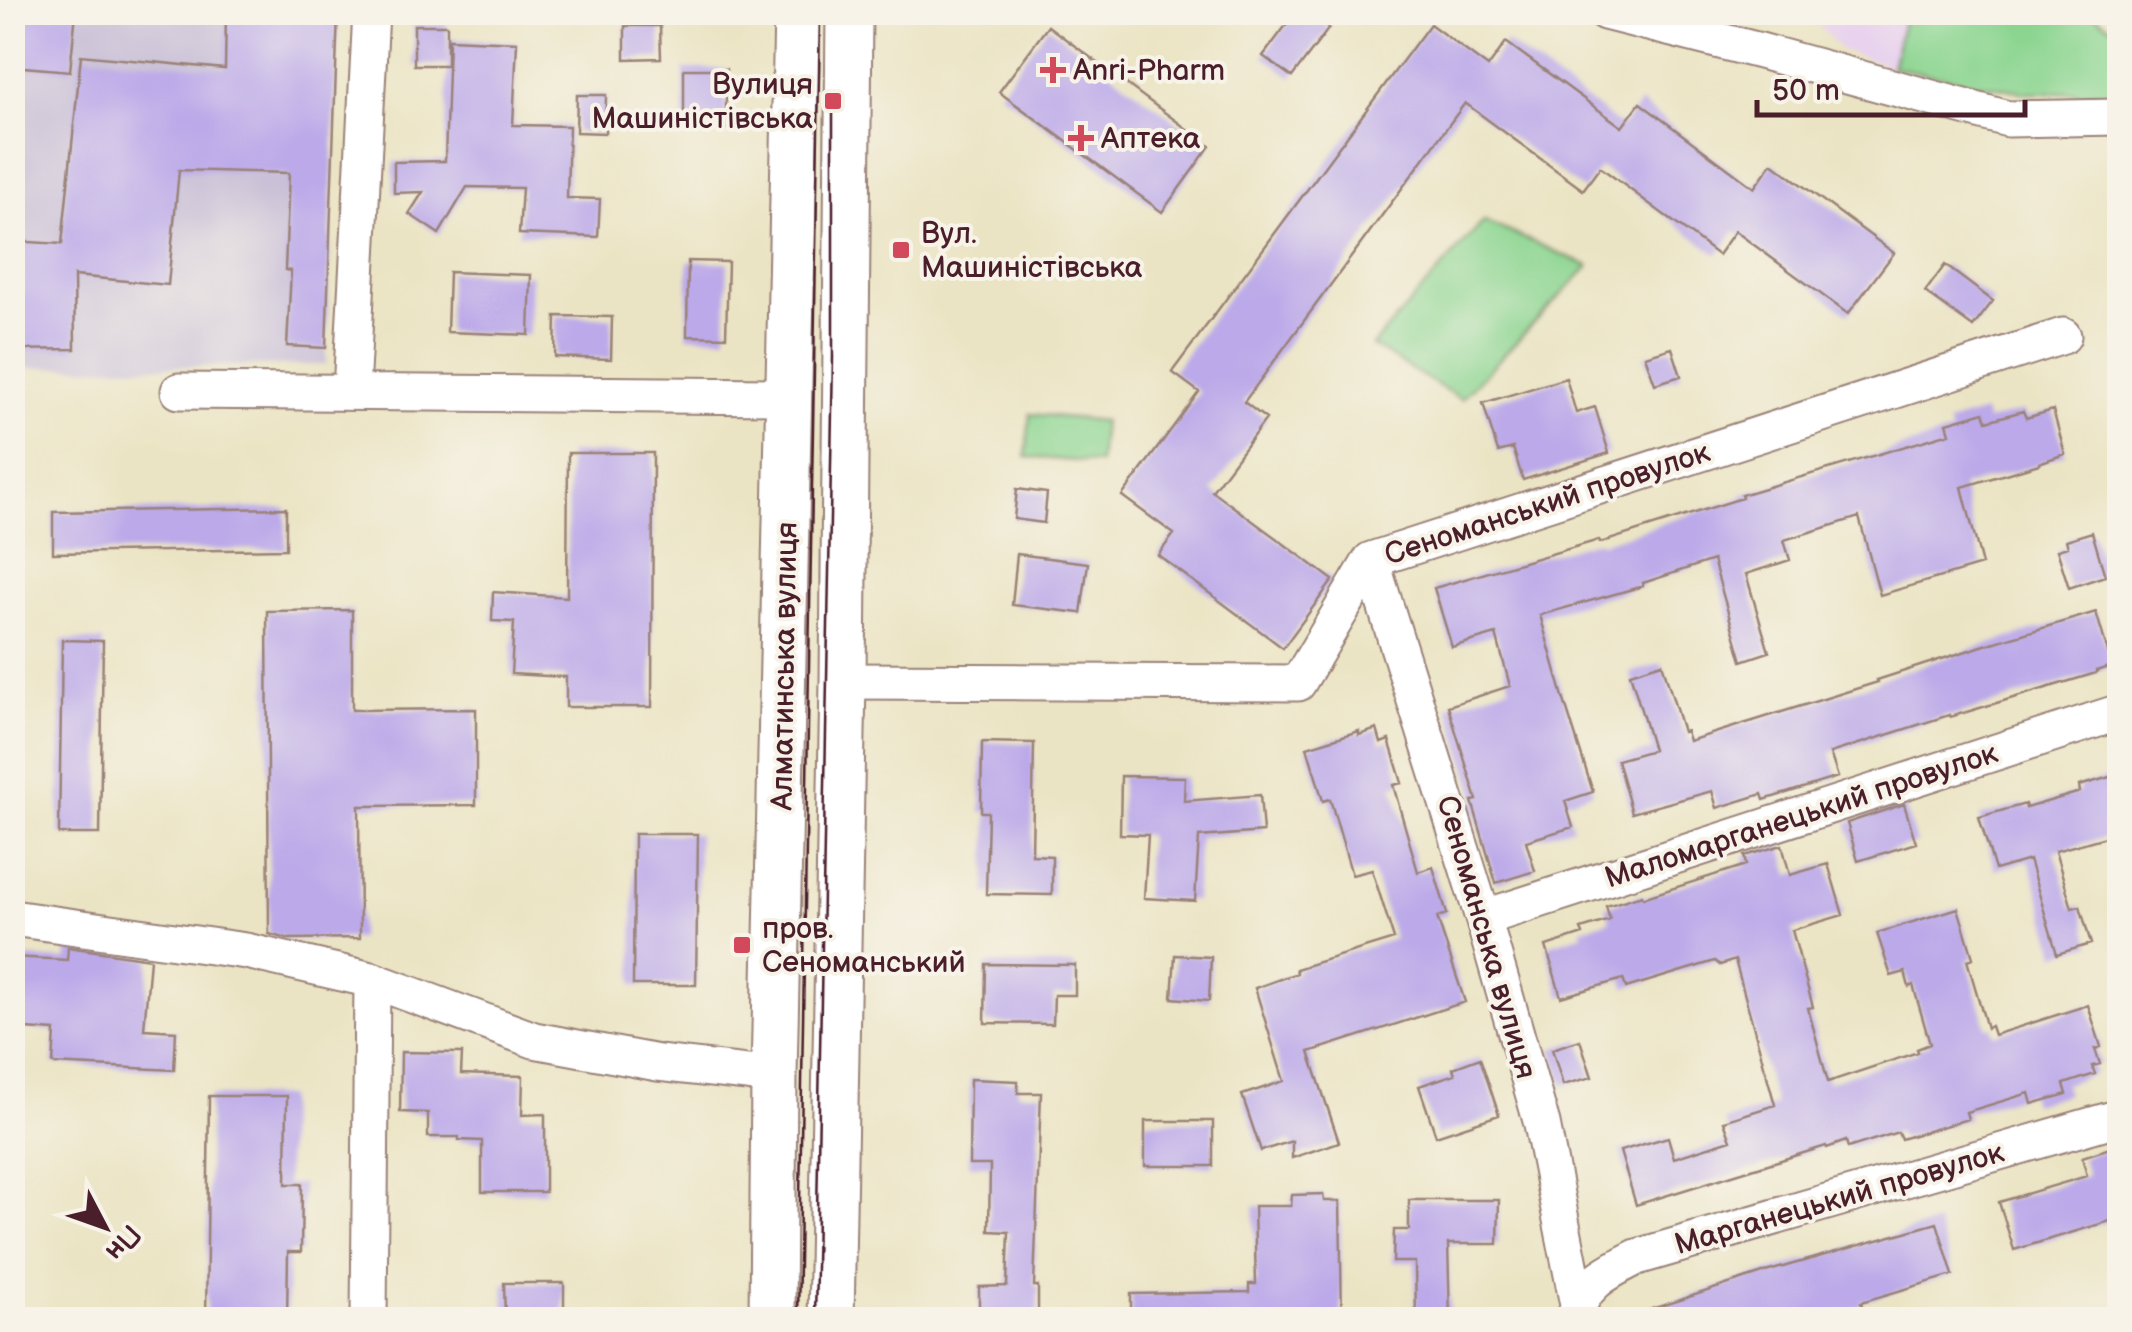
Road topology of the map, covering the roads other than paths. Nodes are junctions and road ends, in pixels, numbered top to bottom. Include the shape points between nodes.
1 (371, 12) edge
2 (797, 12) edge
3 (849, 12) edge
4 (1605, 12) edge
5 (2120, 116) edge
6 (2063, 336) dead end
7 (178, 391) dead end
8 (351, 392) junction
9 (790, 396) junction
10 (1371, 560) junction
11 (843, 681) junction
12 (2120, 712) edge
13 (12, 918) edge
14 (1483, 918) junction
15 (372, 980) junction
16 (774, 1076) junction
17 (2120, 1117) edge
18 (1577, 1316) edge
19 (369, 1320) edge
20 (772, 1320) edge
21 (831, 1320) edge

1 - 8 street
2 - 9 street, Алматинська вулиця
3 - 11 street, Алматинська вулиця
4 - 5 street via 2008,119
6 - 10 street, Сеноманський провулок
7 - 8 street
8 - 9 street
9 - 16 street, Алматинська вулиця
10 - 11 street, Сеноманський провулок via 1298,683
10 - 14 street, Сеноманська вулиця
11 - 21 street, Алматинська вулиця
12 - 14 street, Маломарганецький провулок
13 - 15 street via 246,951
14 - 18 street, Сеноманська вулиця via 1542,1124
15 - 16 street via 534,1040
15 - 19 street
16 - 20 street, Алматинська вулиця
17 - 18 street, Марганецький провулок via 1637,1257 1596,1279

